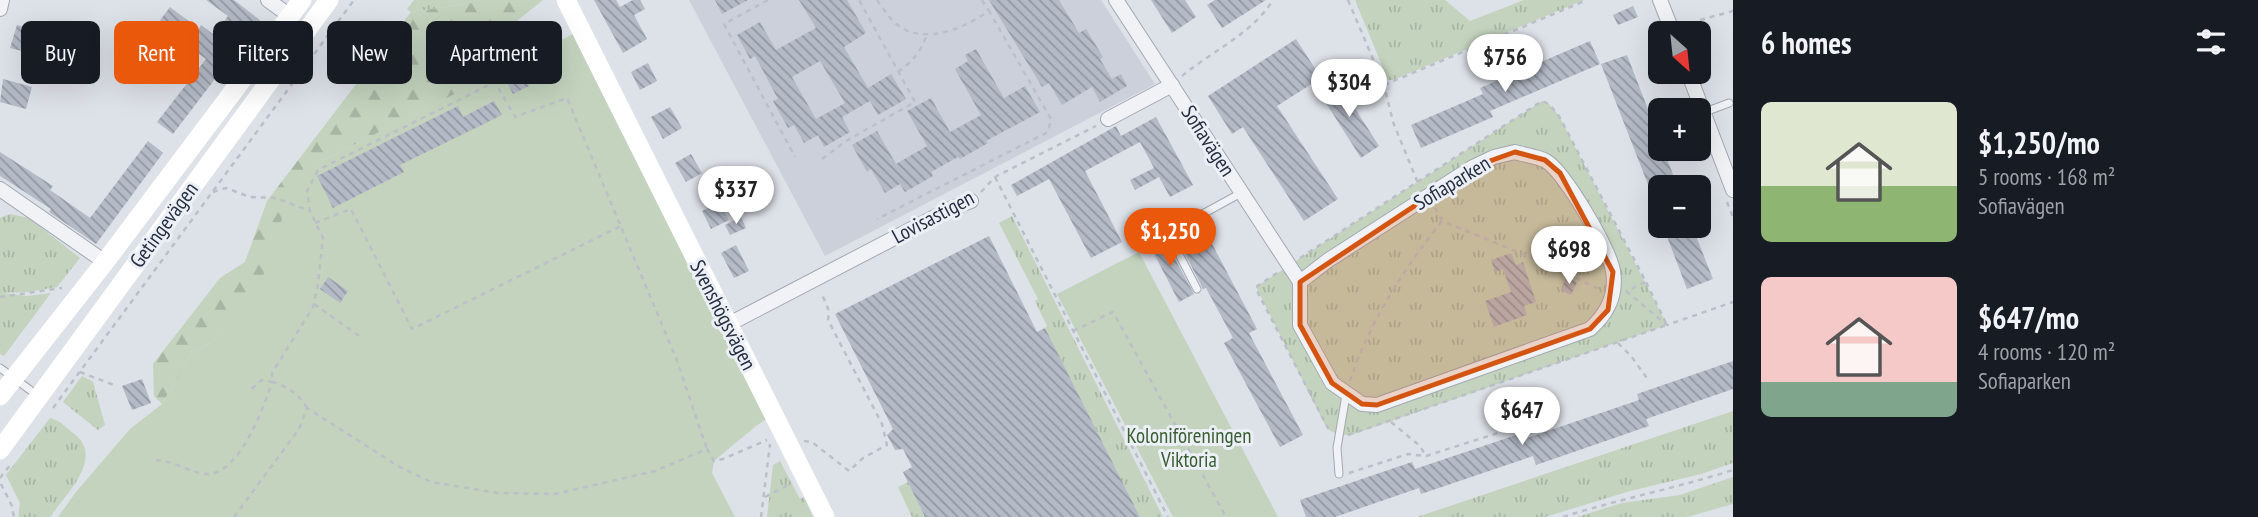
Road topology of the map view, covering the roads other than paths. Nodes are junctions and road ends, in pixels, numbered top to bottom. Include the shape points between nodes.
1 (2, 0) edge
2 (268, 0) edge
3 (302, 0) edge
4 (329, 0) edge
5 (566, 0) edge
6 (1115, 0) edge
7 (1660, 0) edge
8 (0, 9) edge
9 (290, 16) junction
10 (1668, 21) edge
11 (1172, 85) junction
12 (1729, 103) dead end
13 (1711, 110) edge
14 (1108, 119) road end
15 (1711, 128) edge
16 (1732, 185) edge
17 (0, 189) edge
18 (1241, 193) junction
19 (971, 201) road end
20 (105, 262) junction
21 (1300, 282) junction
22 (1197, 289) dead end
23 (729, 324) junction
24 (7, 373) edge
25 (1346, 395) junction
26 (0, 396) edge
27 (40, 397) junction
28 (8, 454) edge
29 (1339, 474) road end
30 (825, 517) edge

1 - 8 street
2 - 9 street
3 - 9 main road, Getingevägen
4 - 27 main road, Getingevägen
5 - 23 main road, Svenshögsvägen
6 - 11 street, Sofiavägen
7 - 10 street
9 - 20 main road, Getingevägen
11 - 14 street
11 - 18 street, Sofiavägen
12 - 13 lane
15 - 16 street
17 - 20 street
18 - 21 street, Sofiavägen
18 - 22 lane via 1168,233
19 - 23 street, Lovisastigen
20 - 24 main road, Getingevägen
21 - 25 street via 1300,325 1332,383
21 - 25 street, Sofiaparken via 1473,167 1515,152 1545,160 1560,173 1609,259 1613,291 1608,310 1590,329 1377,405 1362,404
23 - 30 main road, Svenshögsvägen
24 - 26 main road, Getingevägen
24 - 27 lane
25 - 29 lane via 1337,448
27 - 28 main road, Getingevägen

